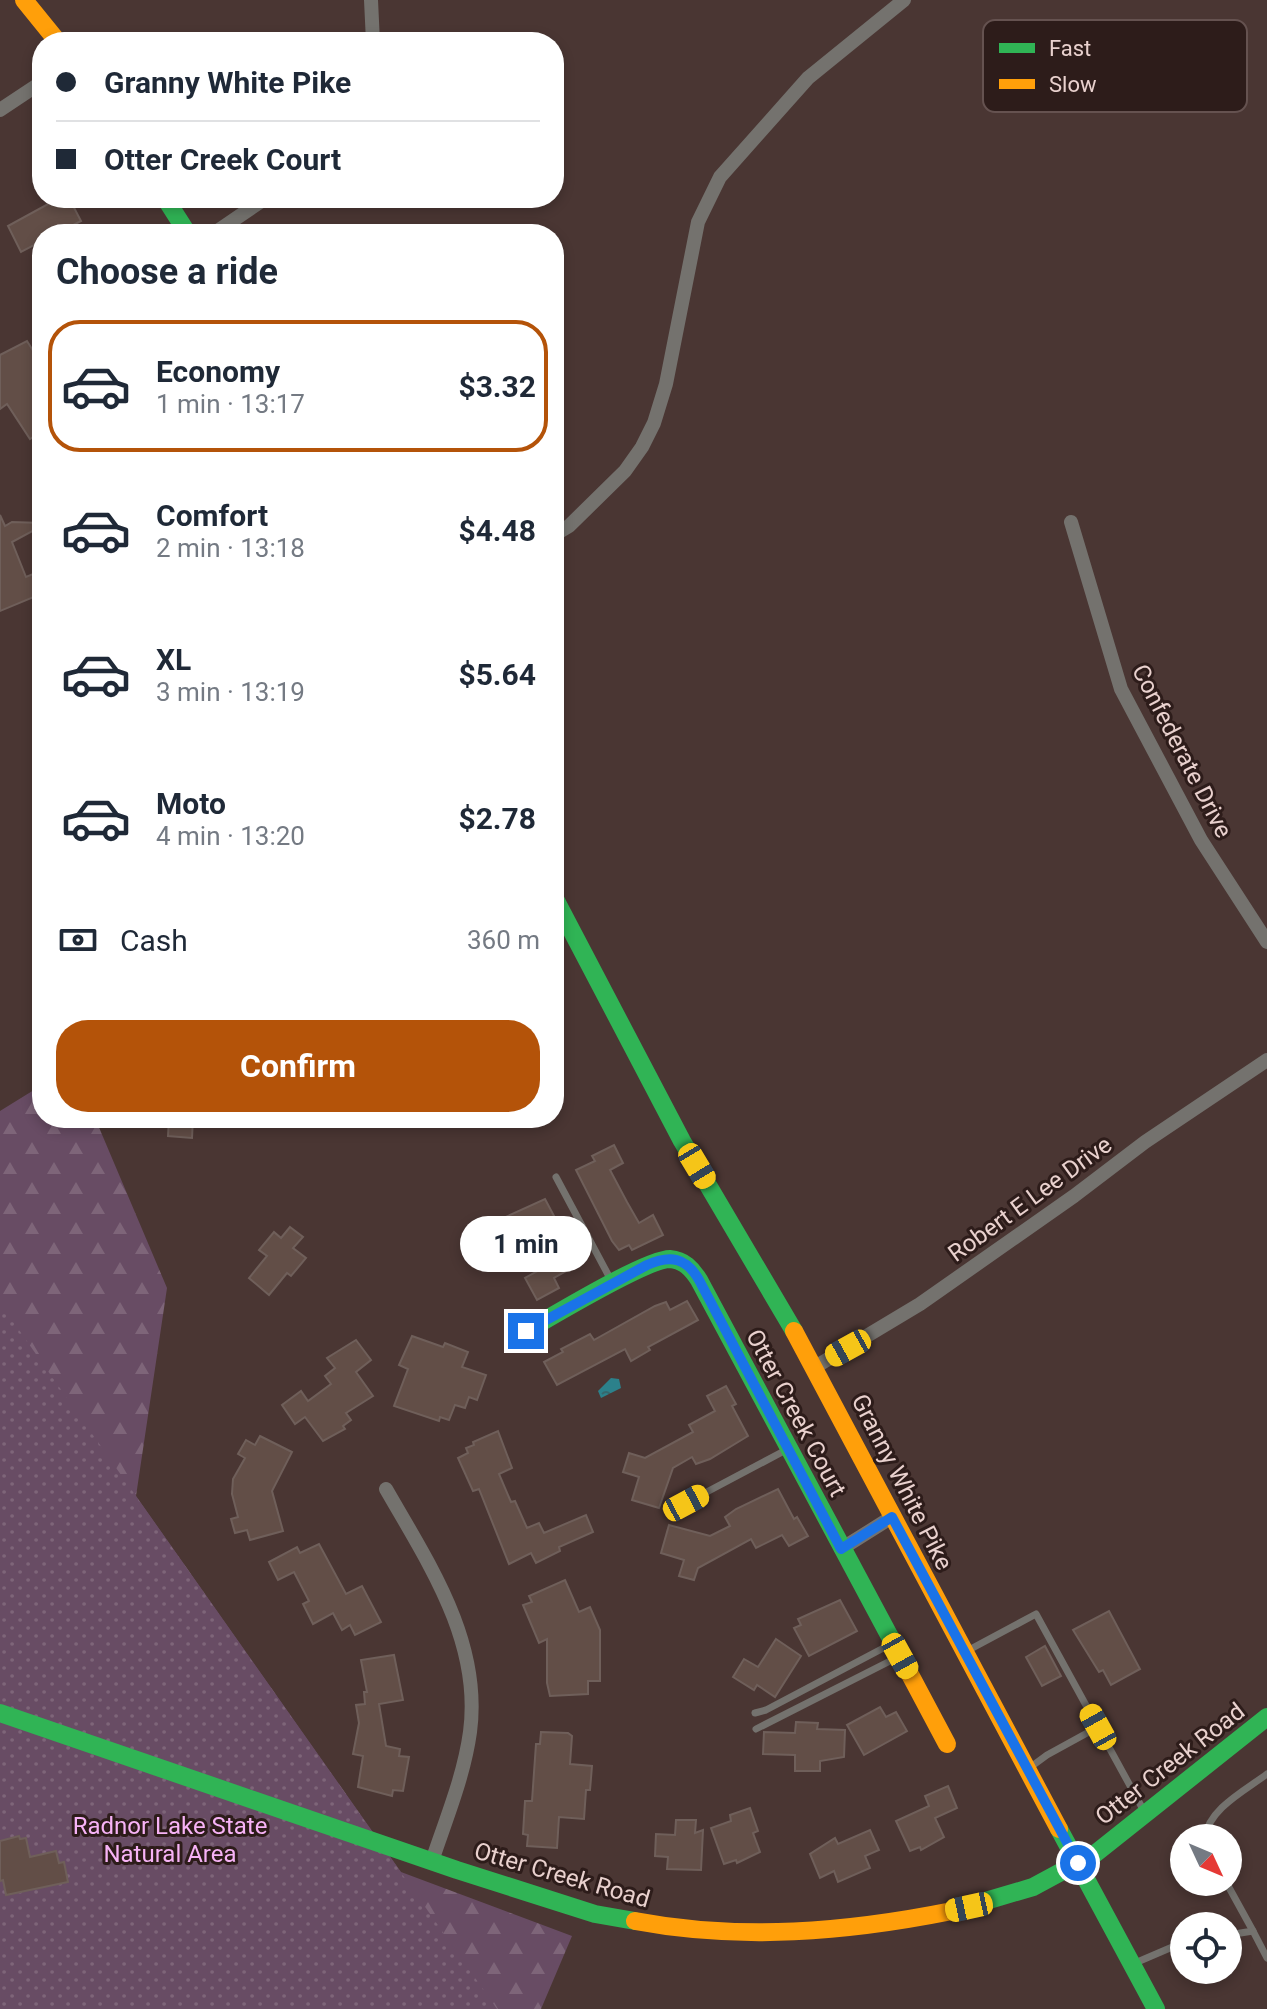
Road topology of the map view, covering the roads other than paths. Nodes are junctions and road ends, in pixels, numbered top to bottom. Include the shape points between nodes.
1 (24, 0) edge
2 (371, 0) edge
3 (904, 0) edge
4 (50, 32) edge
5 (373, 32) edge
6 (32, 89) edge
7 (0, 110) edge
8 (251, 208) edge
9 (228, 224) edge
10 (1071, 522) dead end
11 (564, 529) edge
12 (564, 916) edge
13 (1267, 942) edge
14 (1267, 1060) edge
15 (556, 1177) dead end
16 (613, 1284) junction
17 (526, 1331) dead end
18 (815, 1367) junction
19 (788, 1449) junction
20 (386, 1489) dead end
21 (686, 1503) dead end
22 (892, 1517) junction
23 (841, 1549) junction
24 (896, 1649) junction
25 (963, 1652) junction
26 (820, 1682) junction
27 (825, 1693) junction
28 (0, 1713) edge
29 (755, 1713) dead end
30 (1267, 1717) edge
31 (1098, 1727) junction
32 (756, 1729) dead end
33 (947, 1744) dead end
34 (1026, 1771) junction
35 (1267, 1774) edge
36 (1146, 1815) junction
37 (1209, 1824) edge
38 (432, 1861) junction
39 (1078, 1863) junction
40 (1234, 1896) edge
41 (1253, 1931) junction
42 (1242, 1933) edge
43 (1170, 1948) edge
44 (1267, 1958) edge
45 (1132, 1964) junction
46 (1156, 2009) edge

1 - 4 street
2 - 5 street
3 - 11 street via 808,78 720,177 698,222 654,423 618,479
6 - 7 street
8 - 9 street
10 - 13 street, Confederate Drive via 1121,689 1201,840
12 - 18 street, Granny White Pike via 682,1141
14 - 18 street, Robert E Lee Drive via 920,1304
15 - 16 lane
16 - 17 street, Otter Creek Court
16 - 19 street, Otter Creek Court via 658,1260 686,1263
18 - 22 street, Granny White Pike
19 - 21 lane
19 - 23 street, Otter Creek Court
20 - 38 street via 448,1602 471,1680 466,1751
22 - 23 street
22 - 25 street, Granny White Pike
23 - 24 street, Otter Creek Court
24 - 26 lane
24 - 27 lane
24 - 33 street, Otter Creek Court
25 - 31 lane via 1036,1614
25 - 34 street, Granny White Pike
26 - 27 lane
26 - 29 lane
27 - 32 lane
28 - 38 street, Otter Creek Road
30 - 36 street, Otter Creek Road
31 - 34 lane
31 - 36 lane
34 - 39 street, Granny White Pike
35 - 37 lane
36 - 39 street, Otter Creek Road
38 - 39 street, Otter Creek Road via 619,1920 752,1933 835,1930 917,1918 1012,1894
39 - 45 street, Granny White Pike
40 - 41 lane
41 - 42 lane
41 - 44 lane
43 - 45 lane
45 - 46 street, Granny White Pike

